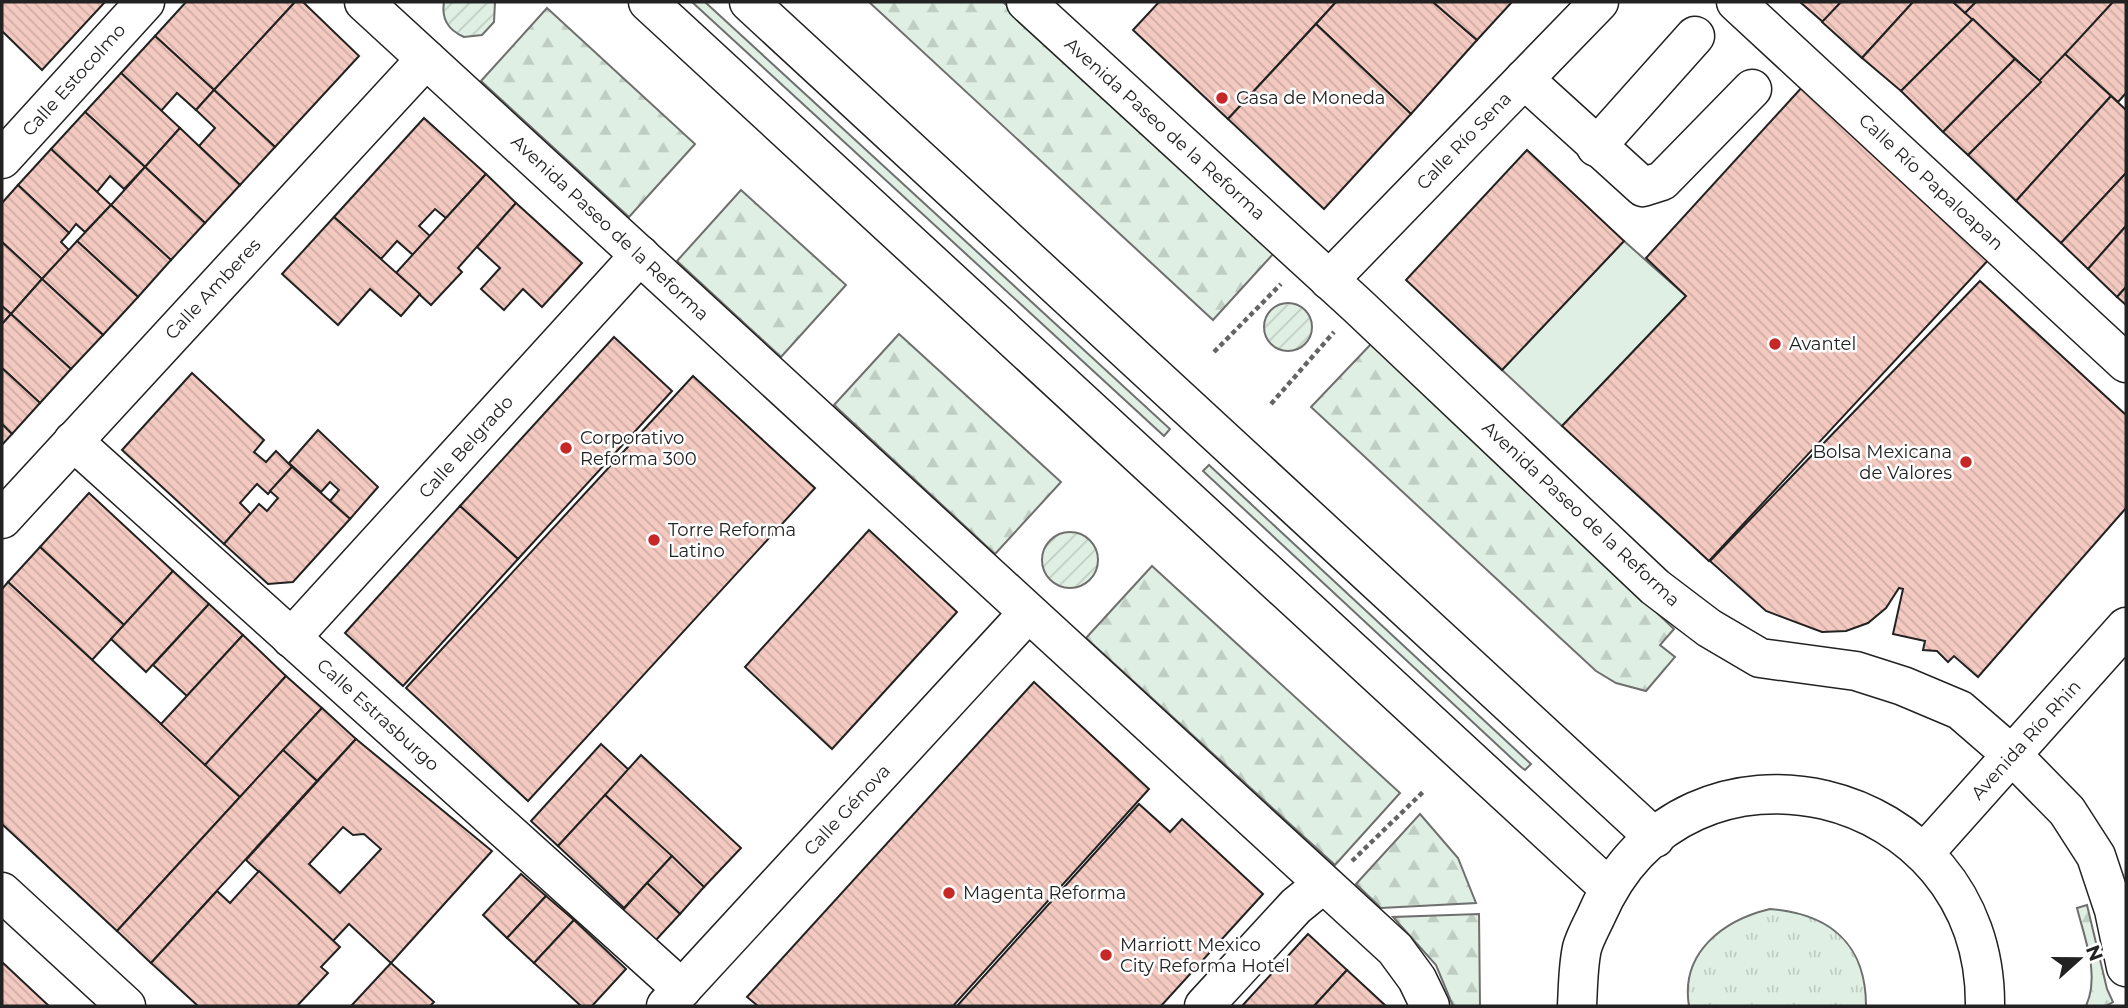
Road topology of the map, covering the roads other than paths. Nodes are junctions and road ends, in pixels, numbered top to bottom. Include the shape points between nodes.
1 (145, 2) edge
2 (364, 2) edge
3 (648, 2) edge
4 (749, 2) edge
5 (1026, 2) edge
6 (1599, 2) edge
7 (1737, 2) edge
8 (1695, 36) dead end
9 (426, 59) junction
10 (1524, 79) junction
11 (1752, 89) dead end
12 (1596, 147) junction
13 (2, 159) edge
14 (640, 255) junction
15 (1317, 269) junction
16 (2126, 363) edge
17 (73, 442) junction
18 (2, 519) edge
19 (1028, 613) junction
20 (2126, 627) edge
21 (291, 638) junction
22 (2012, 755) junction
23 (1655, 838) junction
24 (1925, 852) junction
25 (1323, 884) junction
26 (1609, 888) junction
27 (2, 892) edge
28 (2126, 967) edge
29 (674, 998) edge
30 (126, 1006) edge
31 (1204, 1006) edge
32 (1430, 1006) edge
33 (1577, 1006) edge
34 (1985, 1006) edge

1 - 13 street, Calle Estocolmo
2 - 9 street, Avenida Paseo de la Reforma
3 - 26 street
4 - 23 street
5 - 15 street, Avenida Paseo de la Reforma
6 - 10 street, Calle Río Sena
7 - 16 street, Calle Río Papaloapan
8 - 12 street
9 - 14 street, Avenida Paseo de la Reforma
9 - 17 street, Calle Amberes
10 - 12 street
10 - 15 street, Calle Río Sena
11 - 12 street via 1656,185 1637,185
14 - 19 street, Avenida Paseo de la Reforma
14 - 21 street, Calle Belgrado
15 - 22 street, Avenida Paseo de la Reforma via 1655,587 1709,628 1760,658 1856,671 1903,686 1960,710
17 - 18 street, Calle Amberes
17 - 21 street, Calle Estrasburgo
19 - 25 street, Avenida Paseo de la Reforma
19 - 29 street, Calle Génova
20 - 22 street, Avenida Río Rhin
21 - 29 street, Calle Estrasburgo
22 - 24 street, Avenida Río Rhin
22 - 28 street, Avenida Paseo de la Reforma via 2067,811 2096,856
23 - 24 street via 1697,811 1756,794 1818,796 1877,817
23 - 26 street via 1624,866
24 - 34 street via 1959,898 1979,949
25 - 31 street via 1296,906
25 - 32 street, Avenida Paseo de la Reforma via 1395,949 1418,979
26 - 33 street via 1583,948
27 - 30 street

